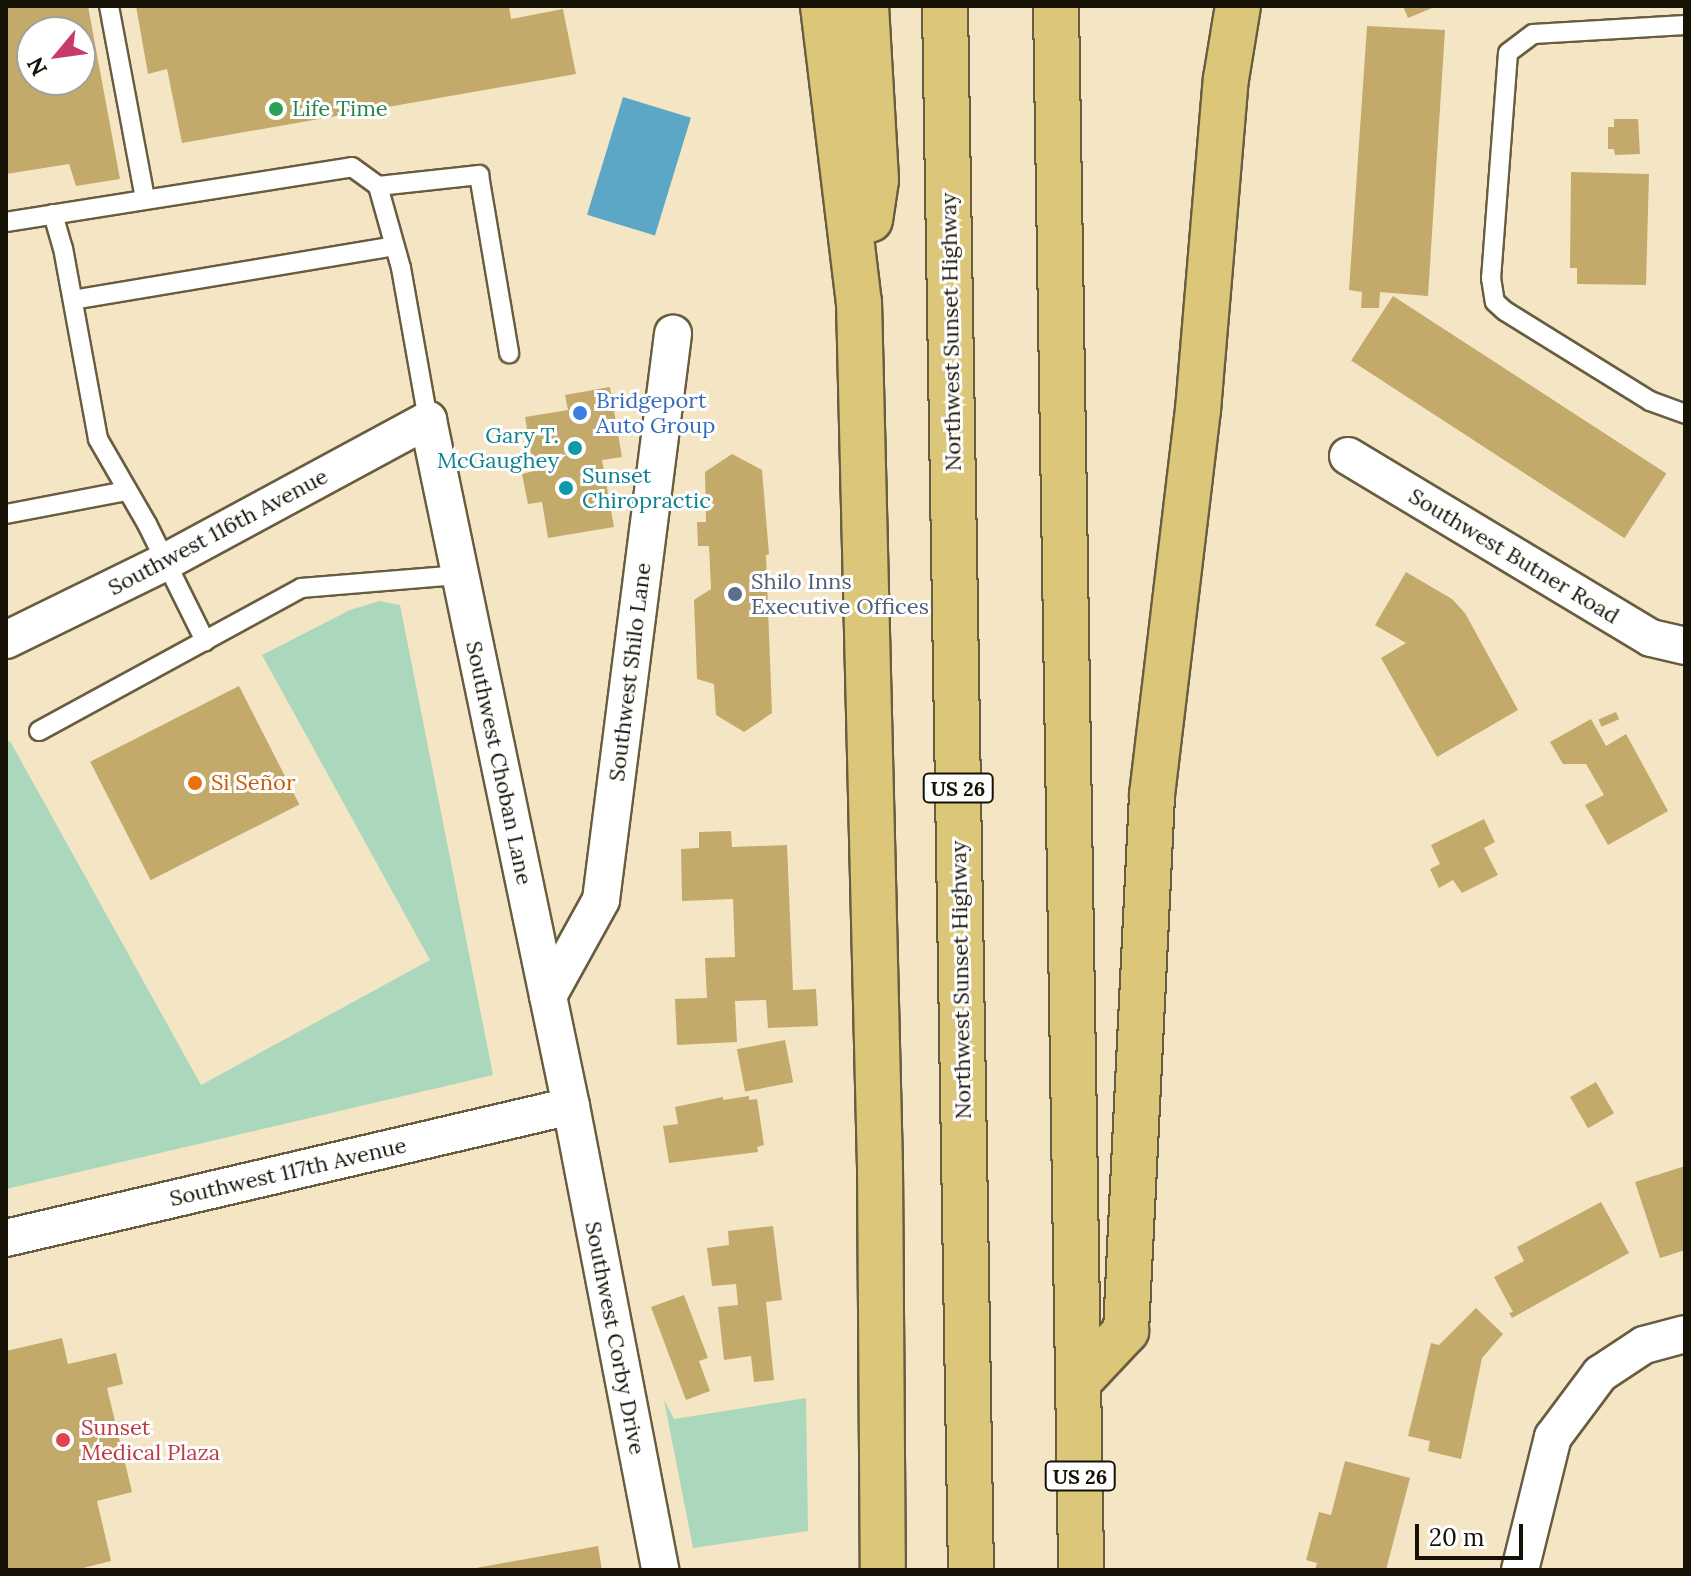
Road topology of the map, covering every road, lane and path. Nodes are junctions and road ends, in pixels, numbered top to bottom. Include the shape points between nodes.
1 (109, 6) edge
2 (823, 6) edge
3 (866, 6) edge
4 (945, 6) edge
5 (1056, 6) edge
6 (1238, 6) edge
7 (1685, 25) edge
8 (378, 186) junction
9 (145, 199) junction
10 (53, 214) junction
11 (6, 222) edge
12 (395, 246) junction
13 (73, 300) junction
14 (859, 302) junction
15 (673, 334) dead end
16 (509, 353) dead end
17 (1685, 414) edge
18 (428, 420) junction
19 (1348, 456) dead end
20 (127, 491) junction
21 (6, 514) edge
22 (167, 561) junction
23 (460, 575) junction
24 (6, 640) edge
25 (205, 641) junction
26 (1685, 646) edge
27 (39, 731) dead end
28 (548, 996) junction
29 (571, 1106) junction
30 (6, 1238) edge
31 (1685, 1334) edge
32 (1079, 1381) junction
33 (660, 1570) edge
34 (883, 1570) edge
35 (971, 1570) edge
36 (1081, 1570) edge
37 (1520, 1570) edge

1 - 9 lane
2 - 14 highway
3 - 14 highway via 876,180
4 - 35 highway, Northwest Sunset Highway / US 26
5 - 32 highway, US 26
6 - 32 highway via 1226,79 1198,410 1152,795 1126,1331
7 - 17 lane via 1533,34 1508,53 1491,278 1495,302 1505,311 1650,401
8 - 9 lane via 352,167
8 - 12 lane
8 - 16 lane via 479,175
9 - 10 lane
10 - 11 lane
10 - 13 lane
12 - 13 lane
12 - 18 lane
13 - 20 lane via 98,439
14 - 34 highway via 880,1167
15 - 28 street, Southwest Shilo Lane via 601,900
18 - 22 street, Southwest 116th Avenue
18 - 23 street, Southwest Choban Lane
19 - 26 street, Southwest Butner Road via 1651,638
20 - 21 lane
20 - 22 lane
22 - 24 street, Southwest 116th Avenue
22 - 25 lane
23 - 25 lane via 301,588
23 - 28 street, Southwest Choban Lane
25 - 27 lane
28 - 29 street, Southwest Choban Lane
29 - 30 street, Southwest 117th Avenue
29 - 33 street, Southwest Corby Drive
31 - 37 street via 1644,1345 1600,1374 1553,1437
32 - 36 highway, US 26

